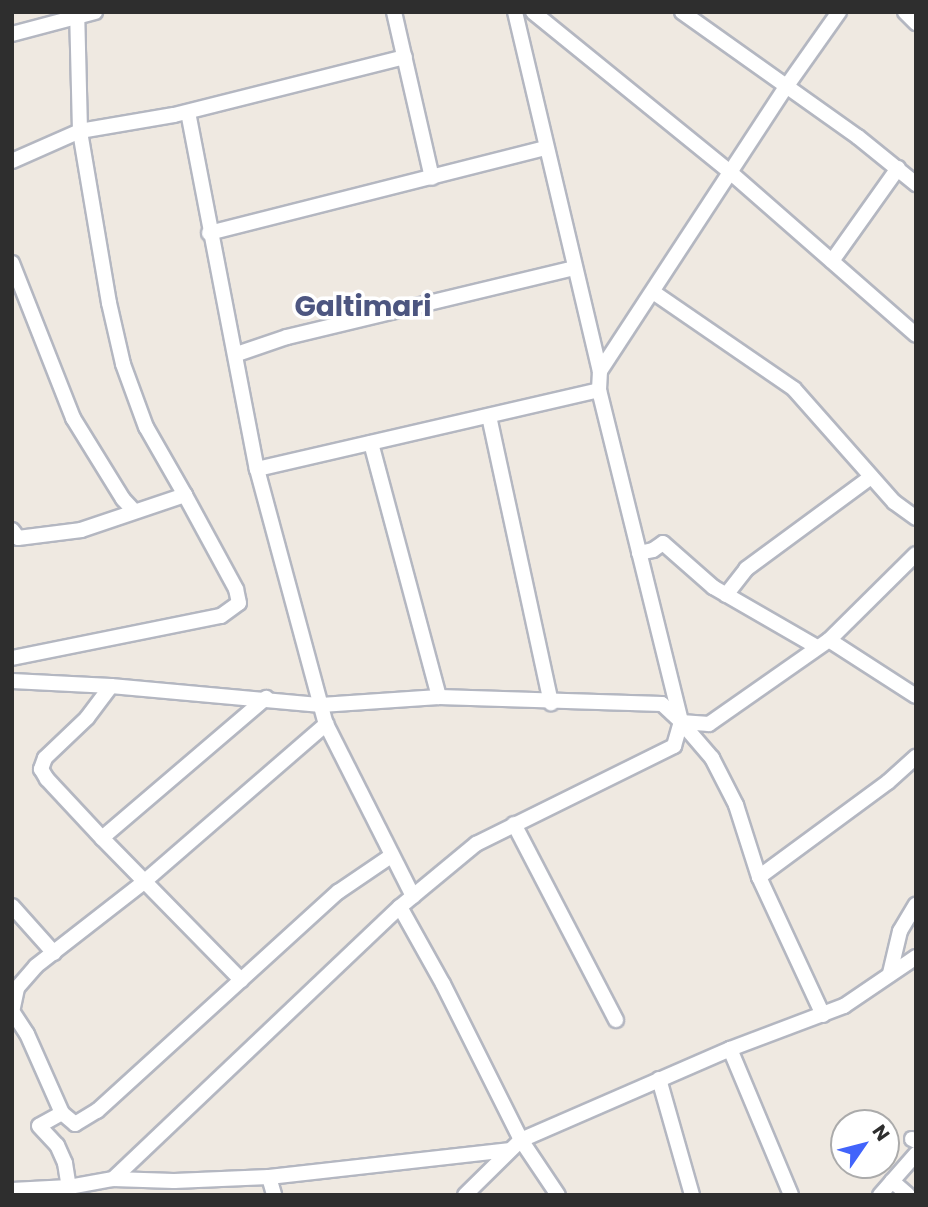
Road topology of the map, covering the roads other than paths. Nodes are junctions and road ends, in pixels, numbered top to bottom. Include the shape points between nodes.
1 (95, 12) edge
2 (394, 12) edge
3 (515, 12) edge
4 (533, 12) edge
5 (682, 12) edge
6 (839, 12) edge
7 (905, 12) edge
8 (77, 16) edge
9 (916, 23) edge
10 (12, 34) edge
11 (405, 57) junction
12 (786, 87) junction
13 (188, 112) junction
14 (80, 131) junction
15 (545, 148) junction
16 (12, 161) edge
17 (898, 168) junction
18 (730, 172) junction
19 (432, 178) junction
20 (916, 184) edge
21 (209, 233) junction
22 (832, 261) junction
23 (12, 263) edge
24 (575, 268) junction
25 (653, 292) junction
26 (916, 335) edge
27 (237, 354) junction
28 (600, 372) junction
29 (599, 390) junction
30 (489, 416) junction
31 (371, 443) junction
32 (257, 469) junction
33 (871, 477) junction
34 (185, 495) junction
35 (134, 511) junction
36 (916, 518) edge
37 (12, 530) edge
38 (639, 553) junction
39 (916, 554) edge
40 (726, 595) junction
41 (823, 643) junction
42 (12, 658) edge
43 (12, 681) edge
44 (111, 686) junction
45 (916, 696) edge
46 (439, 697) junction
47 (266, 698) junction
48 (551, 703) junction
49 (321, 705) junction
50 (681, 722) junction
51 (326, 724) junction
52 (916, 757) edge
53 (514, 824) junction
54 (102, 838) junction
55 (391, 856) junction
56 (759, 877) junction
57 (145, 881) junction
58 (413, 896) junction
59 (916, 904) edge
60 (12, 906) edge
61 (400, 907) junction
62 (54, 953) junction
63 (916, 957) edge
64 (890, 973) junction
65 (241, 980) junction
66 (823, 1015) junction
67 (616, 1020) dead end
68 (730, 1049) junction
69 (659, 1080) junction
70 (62, 1114) junction
71 (521, 1140) junction
72 (508, 1150) junction
73 (916, 1154) edge
74 (269, 1177) junction
75 (113, 1179) junction
76 (892, 1181) junction
77 (69, 1187) junction
78 (12, 1190) edge
79 (43, 1191) edge
80 (274, 1195) edge
81 (465, 1195) edge
82 (558, 1195) edge
83 (692, 1195) edge
84 (791, 1195) edge
85 (880, 1195) edge
86 (908, 1195) edge

1 - 8 street
2 - 11 street
3 - 15 street
4 - 18 street
5 - 12 street
6 - 12 street
7 - 9 street
8 - 10 street
8 - 14 street
11 - 13 street
11 - 19 street
12 - 17 street
12 - 18 street
13 - 14 street
13 - 21 street
14 - 16 street
14 - 34 street via 123,364 146,427
15 - 19 street
15 - 24 street
17 - 20 street
17 - 22 street
18 - 22 street
18 - 25 street
19 - 21 street
21 - 27 street
22 - 26 street
23 - 35 street via 73,418
24 - 27 street via 286,337
24 - 28 street
25 - 28 street
25 - 33 street via 794,389
27 - 32 street
28 - 29 street
29 - 30 street
29 - 38 street
30 - 31 street
30 - 48 street
31 - 32 street
31 - 46 street
32 - 49 street
33 - 36 street
33 - 40 street via 746,569
34 - 35 street
34 - 42 street via 236,589 239,603 221,617
35 - 37 street via 81,530 18,538
38 - 40 street via 663,543
38 - 50 street
39 - 41 street
40 - 41 street
41 - 45 street
41 - 50 street via 709,724
43 - 44 street
44 - 47 street
44 - 54 street via 41,769
46 - 48 street
46 - 49 street
47 - 49 street
47 - 54 street
48 - 50 street via 662,704
49 - 51 street
50 - 53 street via 674,746
50 - 56 street via 712,758 736,804
51 - 55 street
51 - 57 street
52 - 56 street
53 - 58 street via 475,844
53 - 67 street
54 - 57 street
55 - 58 street
55 - 65 street via 338,892
56 - 66 street
57 - 62 street
57 - 65 street
58 - 61 street
59 - 64 street via 900,931
60 - 62 street
61 - 71 street
61 - 75 street
62 - 70 street via 17,988 12,1012 27,1034
63 - 64 street
64 - 66 street via 844,1006
65 - 70 street via 97,1111 75,1124
66 - 68 street
68 - 69 street
68 - 84 street
69 - 71 street
69 - 83 street
70 - 77 street via 39,1126 57,1145
71 - 72 street
71 - 82 street
72 - 74 street
72 - 81 street
73 - 76 street
74 - 75 street
74 - 80 street
75 - 77 street
76 - 85 street
76 - 86 street
77 - 79 street
78 - 79 street

